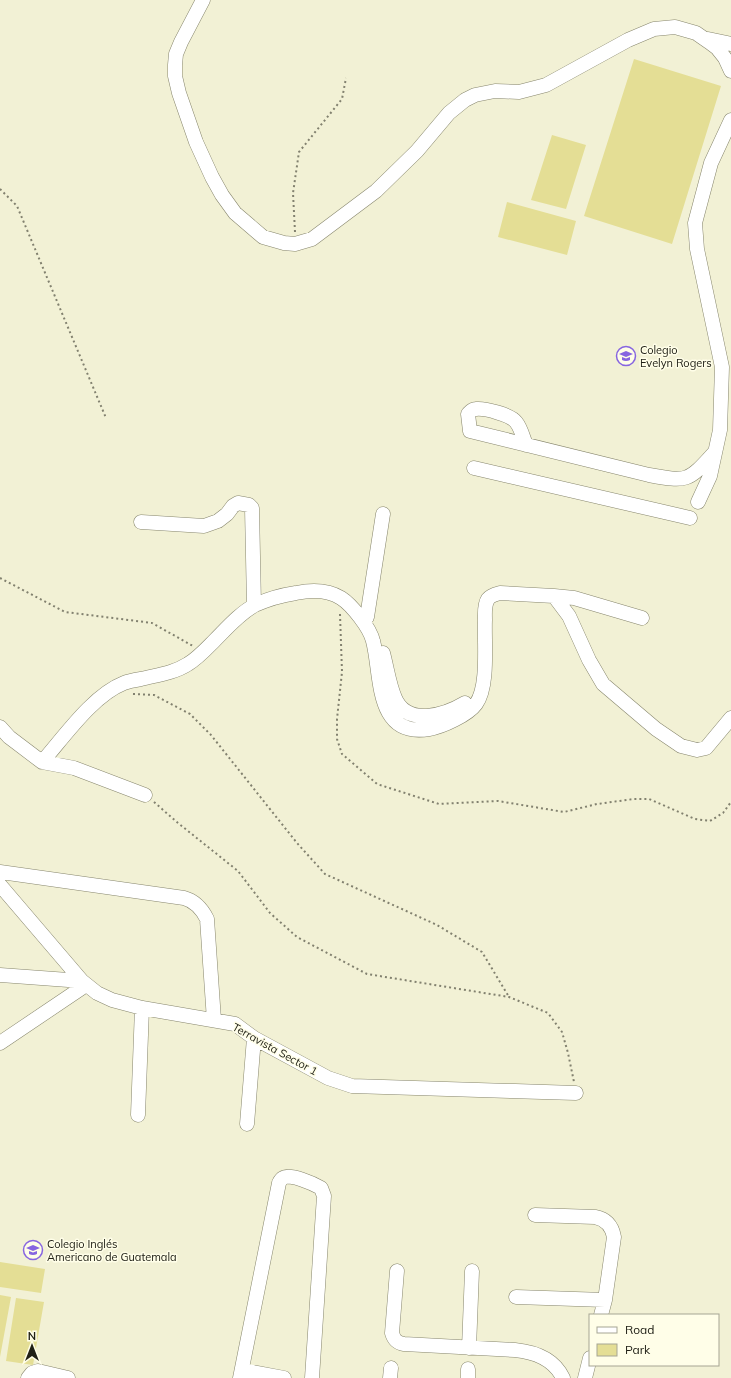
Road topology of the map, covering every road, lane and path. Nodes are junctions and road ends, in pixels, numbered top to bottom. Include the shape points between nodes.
1 (203, 0) edge
2 (703, 38) junction
3 (731, 44) edge
4 (731, 72) edge
5 (346, 78) dead end
6 (731, 120) edge
7 (0, 189) edge
8 (295, 244) junction
9 (106, 418) dead end
10 (526, 445) junction
11 (716, 451) junction
12 (474, 468) dead end
13 (687, 478) junction
14 (383, 514) dead end
15 (690, 518) dead end
16 (141, 522) dead end
17 (0, 578) edge
18 (554, 596) junction
19 (339, 597) junction
20 (254, 605) junction
21 (350, 606) junction
22 (367, 617) junction
23 (642, 618) dead end
24 (203, 651) junction
25 (483, 686) junction
26 (130, 694) dead end
27 (731, 718) edge
28 (0, 727) edge
29 (42, 762) junction
30 (145, 795) joint
31 (731, 802) edge
32 (0, 872) edge
33 (0, 885) edge
34 (0, 975) edge
35 (84, 982) junction
36 (509, 997) junction
37 (142, 1008) junction
38 (214, 1020) junction
39 (254, 1038) junction
40 (0, 1043) edge
41 (576, 1093) joint
42 (138, 1115) dead end
43 (246, 1124) dead end
44 (535, 1215) dead end
45 (397, 1271) dead end
46 (472, 1271) dead end
47 (516, 1297) dead end
48 (605, 1300) junction
49 (601, 1314) edge
50 (469, 1348) junction
51 (589, 1362) edge
52 (241, 1374) edge
53 (28, 1378) edge
54 (68, 1378) edge
55 (284, 1378) edge
56 (312, 1378) edge
57 (563, 1378) edge
58 (585, 1378) edge

1 - 8 street via 181,42 175,65 179,92 196,142 222,196 235,213 263,238
2 - 3 street
2 - 4 street via 717,48
2 - 8 street via 675,26 654,29 628,40 546,85 519,92 485,92 465,100 449,113 417,151 376,190 312,239
5 - 8 path via 342,99 299,152 293,193
6 - 11 street via 711,163 695,223 697,249 722,367 720,430
7 - 9 path via 17,206
10 - 10 street via 470,431 468,416 472,410 478,409 508,415 516,421
10 - 13 street via 649,474 675,479
11 - 13 street via 698,471
11 - 13 street via 710,476 698,502
12 - 15 street
14 - 22 street
16 - 20 street via 204,526 218,521 238,503 249,505 252,508
17 - 24 path via 65,612 152,624
18 - 23 street via 574,598
18 - 25 street via 500,593 489,598 485,607
18 - 27 street via 569,616 603,684 656,729 681,746 697,750 706,748
19 - 20 street via 309,590
19 - 21 street
19 - 31 path via 342,672 337,739 342,754 377,784 439,804 498,801 564,812 604,803 649,799 695,819 710,821 723,813
20 - 24 street
21 - 22 street
21 - 25 street via 369,630 373,640 383,703 389,715 399,725 412,729 429,729 444,725 476,705
22 - 25 street via 380,641 395,699 403,711 421,716 436,716 453,710 469,700
24 - 29 street via 189,664 168,673 124,682 107,692 88,709
26 - 36 path via 154,695 190,714 211,735 325,874 437,926 482,952
28 - 29 street
29 - 30 street via 74,768
30 - 36 path via 238,871 270,913 297,937 367,974
32 - 38 street via 191,900 207,919
33 - 35 street, Terravista Sector 1
34 - 35 street
35 - 37 street, Terravista Sector 1 via 97,993 112,1000
35 - 40 street
36 - 41 path via 548,1013 562,1032
37 - 38 street, Terravista Sector 1
37 - 42 street
38 - 39 street, Terravista Sector 1 via 235,1024
39 - 41 street, Terravista Sector 1 via 328,1078 352,1086
39 - 43 street
44 - 48 street via 595,1217 608,1223 614,1237
45 - 50 street via 392,1330 395,1340 404,1344
46 - 50 street
47 - 48 street
48 - 49 street
50 - 57 street via 529,1352 553,1364
51 - 58 street
52 - 55 street
52 - 56 street via 278,1183 289,1176 321,1188 324,1196
53 - 54 street via 38,1371

